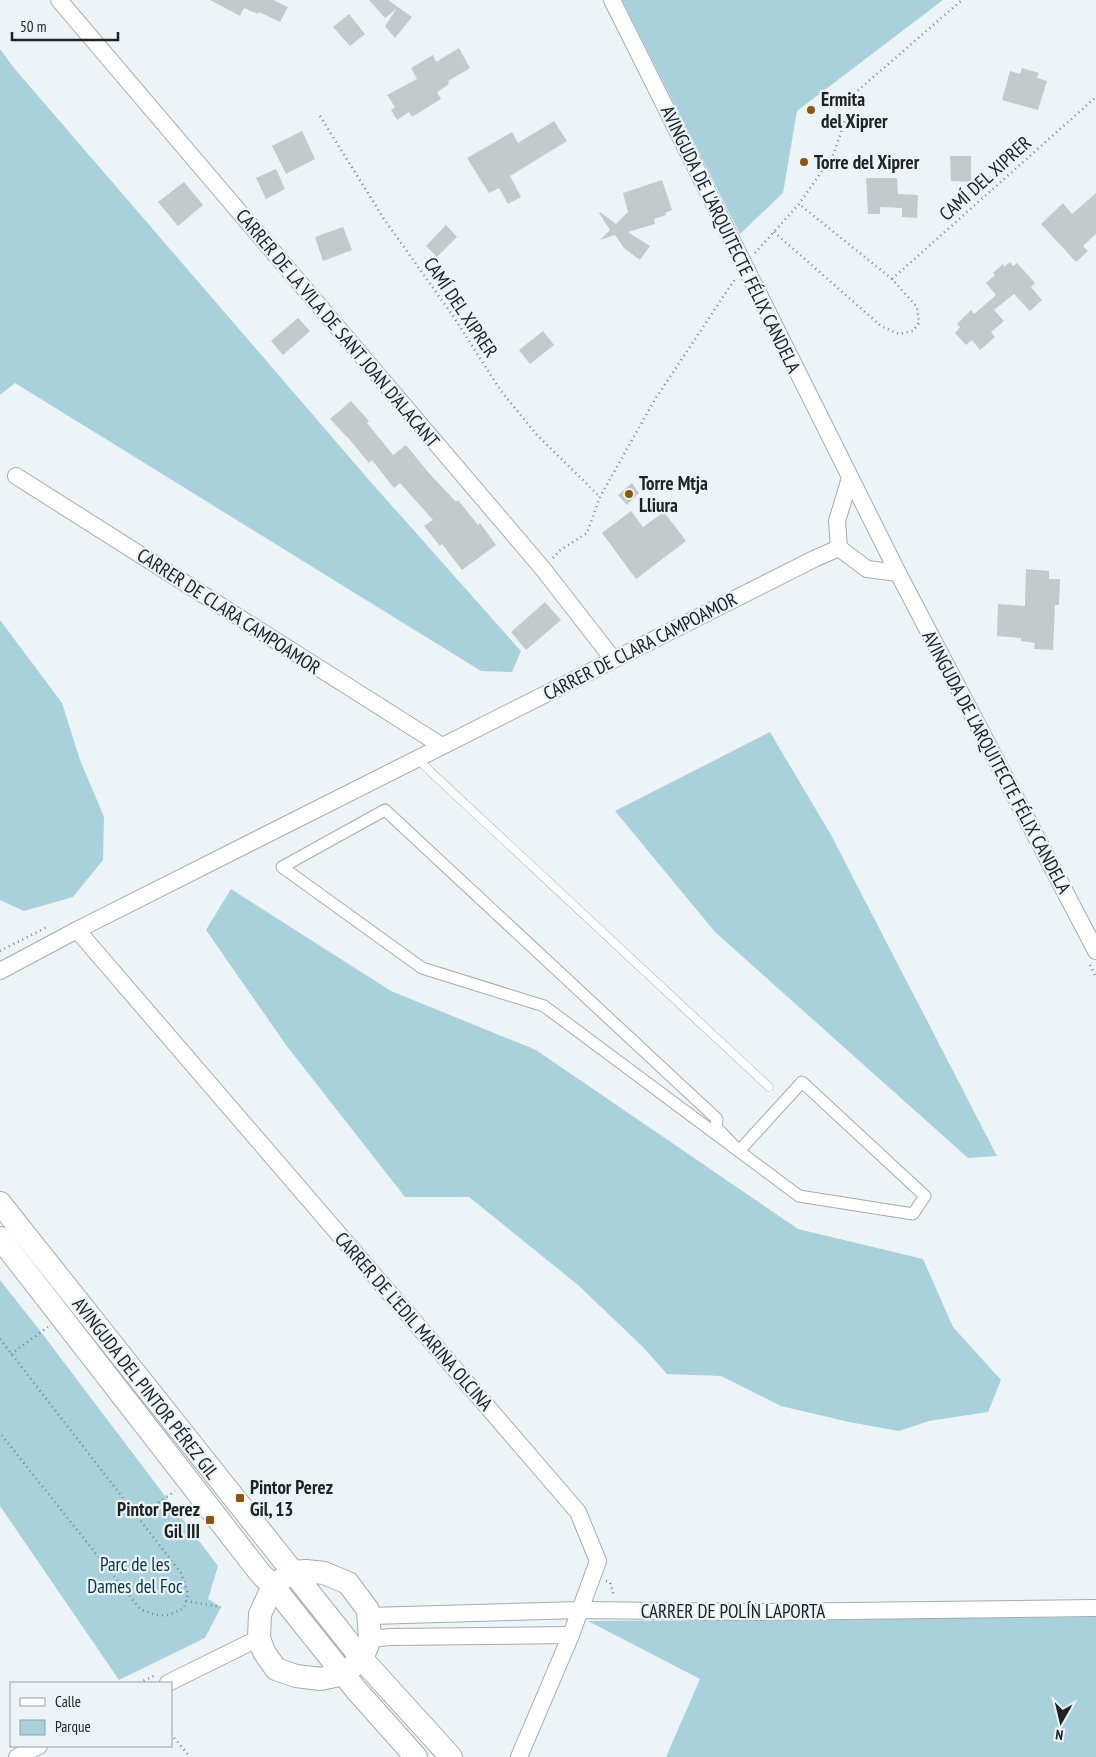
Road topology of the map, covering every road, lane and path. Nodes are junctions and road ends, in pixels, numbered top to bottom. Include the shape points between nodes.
1 (59, 0) edge
2 (612, 0) edge
3 (962, 0) edge
4 (1096, 97) edge
5 (320, 116) dead end
6 (799, 204) junction
7 (774, 232) junction
8 (745, 264) junction
9 (892, 280) junction
10 (16, 476) dead end
11 (850, 478) junction
12 (600, 497) junction
13 (839, 548) junction
14 (543, 569) junction
15 (898, 573) junction
16 (614, 659) junction
17 (442, 746) junction
18 (417, 758) junction
19 (77, 930) junction
20 (1096, 951) edge
21 (0, 971) edge
22 (769, 1088) dead end
23 (739, 1152) joint
24 (0, 1203) edge
25 (0, 1238) edge
26 (0, 1339) edge
27 (0, 1433) edge
28 (176, 1491) dead end
29 (138, 1517) junction
30 (292, 1572) junction
31 (273, 1586) junction
32 (186, 1601) junction
33 (220, 1607) dead end
34 (1096, 1608) edge
35 (581, 1610) junction
36 (370, 1616) junction
37 (571, 1635) junction
38 (260, 1638) junction
39 (366, 1649) junction
40 (343, 1674) junction
41 (170, 1682) edge
42 (172, 1735) edge
43 (37, 1747) edge
44 (17, 1757) edge
45 (190, 1757) edge
46 (416, 1757) edge
47 (451, 1757) edge
48 (519, 1757) edge

1 - 14 street, CARRER DE LA VILA DE SANT JOAN D'ALACANT
2 - 8 street, AVINGUDA DE L'ARQUITECTE FÉLIX CANDELA
3 - 6 path via 855,93 833,155
4 - 9 path, CAMÍ DEL XIPRER
5 - 12 path, CAMÍ DEL XIPRER via 384,219 502,391 537,435
6 - 7 path
6 - 9 path
7 - 8 path
7 - 9 path via 881,326 899,334 913,331 919,323 917,307
8 - 11 street, AVINGUDA DE L'ARQUITECTE FÉLIX CANDELA
8 - 12 path via 654,401
10 - 17 street, CARRER DE CLARA CAMPOAMOR
11 - 13 street via 837,521
11 - 15 street, AVINGUDA DE L'ARQUITECTE FÉLIX CANDELA
12 - 14 path via 587,534 558,551
13 - 15 street via 867,570
13 - 16 street, CARRER DE CLARA CAMPOAMOR
14 - 16 street, CARRER DE LA VILA DE SANT JOAN D'ALACANT
15 - 20 street, AVINGUDA DE L'ARQUITECTE FÉLIX CANDELA
16 - 17 street, CARRER DE CLARA CAMPOAMOR
17 - 18 street, CARRER DE CLARA CAMPOAMOR
18 - 19 street, CARRER DE CLARA CAMPOAMOR
18 - 22 lane
19 - 21 street, CARRER DE CLARA CAMPOAMOR
19 - 35 street, CARRER DE L'EDIL MARINA OLCINA via 578,1512 598,1561
23 - 23 street via 802,1082 925,1196 913,1214 799,1196 544,1006 422,968 282,867 386,810 717,1119 716,1127
24 - 30 main road, AVINGUDA DEL PINTOR PÉREZ GIL
25 - 31 main road, AVINGUDA DEL PINTOR PÉREZ GIL
26 - 29 path
27 - 32 path via 140,1609 156,1616 172,1615 184,1608
28 - 29 path
29 - 32 path via 181,1573 188,1594
30 - 31 main road
30 - 36 main road via 324,1573 348,1583
30 - 39 main road, AVINGUDA DEL PINTOR PÉREZ GIL
31 - 38 main road via 260,1614
31 - 40 main road, AVINGUDA DEL PINTOR PÉREZ GIL
32 - 33 path
34 - 35 street, CARRER DE POLÍN LAPORTA via 759,1612
35 - 36 street, CARRER DE POLÍN LAPORTA
35 - 37 street, CARRER DE L'EDIL MARINA OLCINA
36 - 39 main road
37 - 39 street via 391,1637
37 - 48 street, CARRER DE L'EDIL MARINA OLCINA
38 - 40 main road via 264,1652 276,1669 321,1679
38 - 41 street
39 - 40 main road
39 - 47 main road, AVINGUDA DEL PINTOR PÉREZ GIL
40 - 46 main road, AVINGUDA DEL PINTOR PÉREZ GIL
42 - 45 path
43 - 44 street

